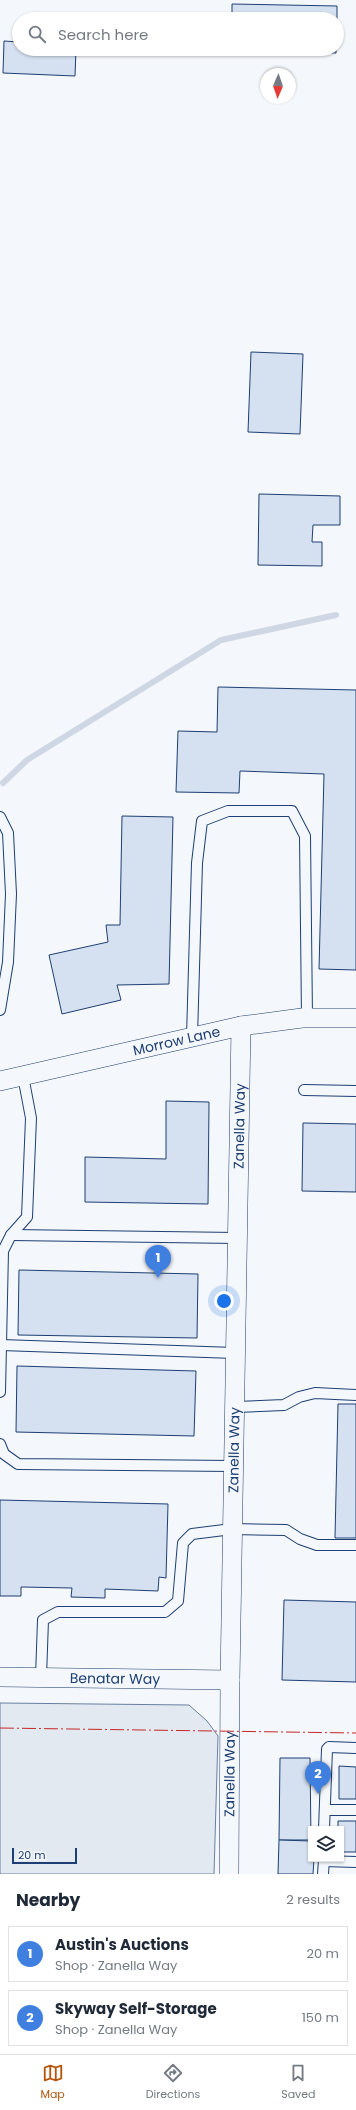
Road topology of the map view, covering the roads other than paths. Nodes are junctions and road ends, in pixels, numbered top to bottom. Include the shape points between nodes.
1 (0, 817) edge
2 (0, 1010) edge
3 (307, 1018) junction
4 (356, 1018) edge
5 (241, 1026) junction
6 (192, 1037) junction
7 (24, 1076) junction
8 (0, 1081) edge
9 (304, 1090) dead end
10 (356, 1091) edge
11 (12, 1235) junction
12 (237, 1238) junction
13 (1, 1345) junction
14 (235, 1352) junction
15 (0, 1392) edge
16 (356, 1395) edge
17 (235, 1407) junction
18 (0, 1444) edge
19 (233, 1466) junction
20 (232, 1529) junction
21 (356, 1546) edge
22 (0, 1677) edge
23 (41, 1677) junction
24 (230, 1680) junction
25 (356, 1748) edge
26 (325, 1810) junction
27 (356, 1810) edge
28 (324, 1826) edge
29 (344, 1861) edge
30 (324, 1862) edge
31 (356, 1862) edge
32 (230, 1874) edge
33 (323, 1874) edge

1 - 2 lane via 8,833 11,894 8,962
3 - 4 street, Morrow Lane
3 - 5 street, Morrow Lane
3 - 6 lane via 305,836 292,811 228,811 202,821 197,863
5 - 6 street, Morrow Lane
5 - 12 street, Zanella Way
6 - 7 street, Morrow Lane
7 - 8 street, Morrow Lane
7 - 11 lane via 31,1118 27,1217
9 - 10 lane
11 - 12 lane
11 - 13 lane via 3,1251
12 - 14 street, Zanella Way
13 - 14 lane
13 - 15 lane
14 - 17 street, Zanella Way
16 - 17 lane via 315,1393 299,1397 284,1405
17 - 19 street, Zanella Way
18 - 19 lane via 4,1454 18,1464
19 - 20 street, Zanella Way
20 - 21 lane via 286,1530 300,1539 317,1545
20 - 23 lane via 192,1534 183,1543 178,1601 165,1612 58,1612 43,1620
20 - 24 street, Zanella Way
22 - 23 street, Benatar Way
23 - 24 street, Benatar Way
24 - 32 street, Zanella Way
25 - 26 lane via 327,1749
26 - 27 lane
26 - 28 lane
29 - 31 lane
30 - 33 lane

